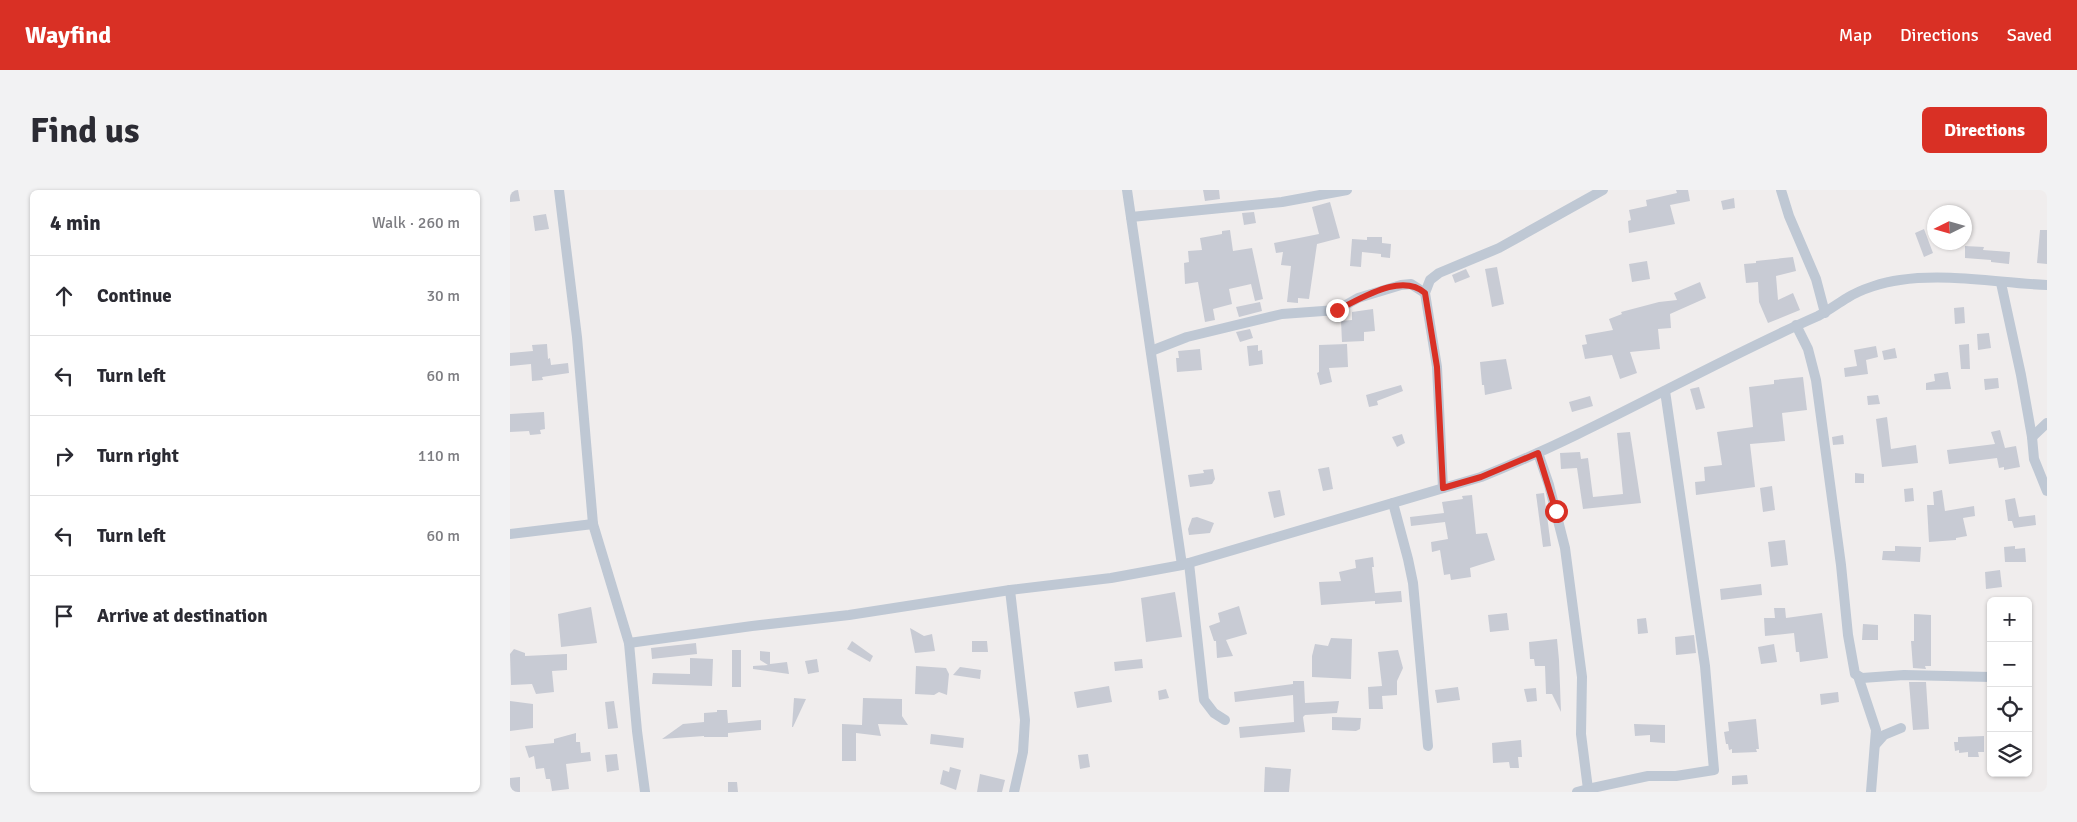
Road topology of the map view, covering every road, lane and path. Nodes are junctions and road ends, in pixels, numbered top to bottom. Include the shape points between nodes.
1 (558, 190) edge
2 (1127, 190) edge
3 (1347, 190) edge
4 (1603, 190) edge
5 (1781, 190) edge
6 (1131, 217) junction
7 (2000, 283) junction
8 (2047, 285) edge
9 (1425, 293) junction
10 (1825, 313) junction
11 (1796, 325) junction
12 (1151, 351) junction
13 (1665, 392) junction
14 (2047, 423) edge
15 (2032, 437) junction
16 (1538, 453) junction
17 (1443, 488) junction
18 (2047, 491) edge
19 (1393, 503) junction
20 (594, 524) junction
21 (510, 534) edge
22 (1185, 564) junction
23 (1010, 590) junction
24 (629, 644) junction
25 (1858, 676) junction
26 (1987, 677) edge
27 (1225, 720) dead end
28 (1901, 728) dead end
29 (1876, 744) junction
30 (1428, 746) dead end
31 (1588, 789) junction
32 (645, 792) edge
33 (1014, 792) edge
34 (1577, 792) edge
35 (1871, 792) edge

1 - 20 street via 577,337
2 - 6 street
3 - 6 street via 1282,202
4 - 9 street via 1499,248 1439,273 1430,280
5 - 10 street via 1814,272
6 - 12 street
7 - 8 street
7 - 10 street via 1927,278 1899,280 1848,297
7 - 15 street
9 - 12 street via 1411,284 1401,285 1358,298 1337,310 1282,314 1187,337
9 - 17 street via 1437,367
10 - 11 street
11 - 13 street
11 - 25 street via 1808,349 1816,380 1848,635 1854,671
12 - 22 street
13 - 16 street
13 - 31 street via 1705,666 1714,770 1676,776 1648,776
14 - 15 street
15 - 18 street via 2034,460
16 - 17 street via 1481,477
16 - 31 street via 1565,548 1582,677 1581,734
17 - 19 street
19 - 22 street
19 - 30 street via 1414,591
20 - 21 street
20 - 24 street
22 - 23 street via 1111,578
22 - 27 street via 1204,700 1214,713
23 - 24 street
23 - 33 street via 1025,720
24 - 32 street
25 - 26 street
25 - 29 street via 1876,730
28 - 29 street via 1884,735
29 - 35 street
31 - 34 street

